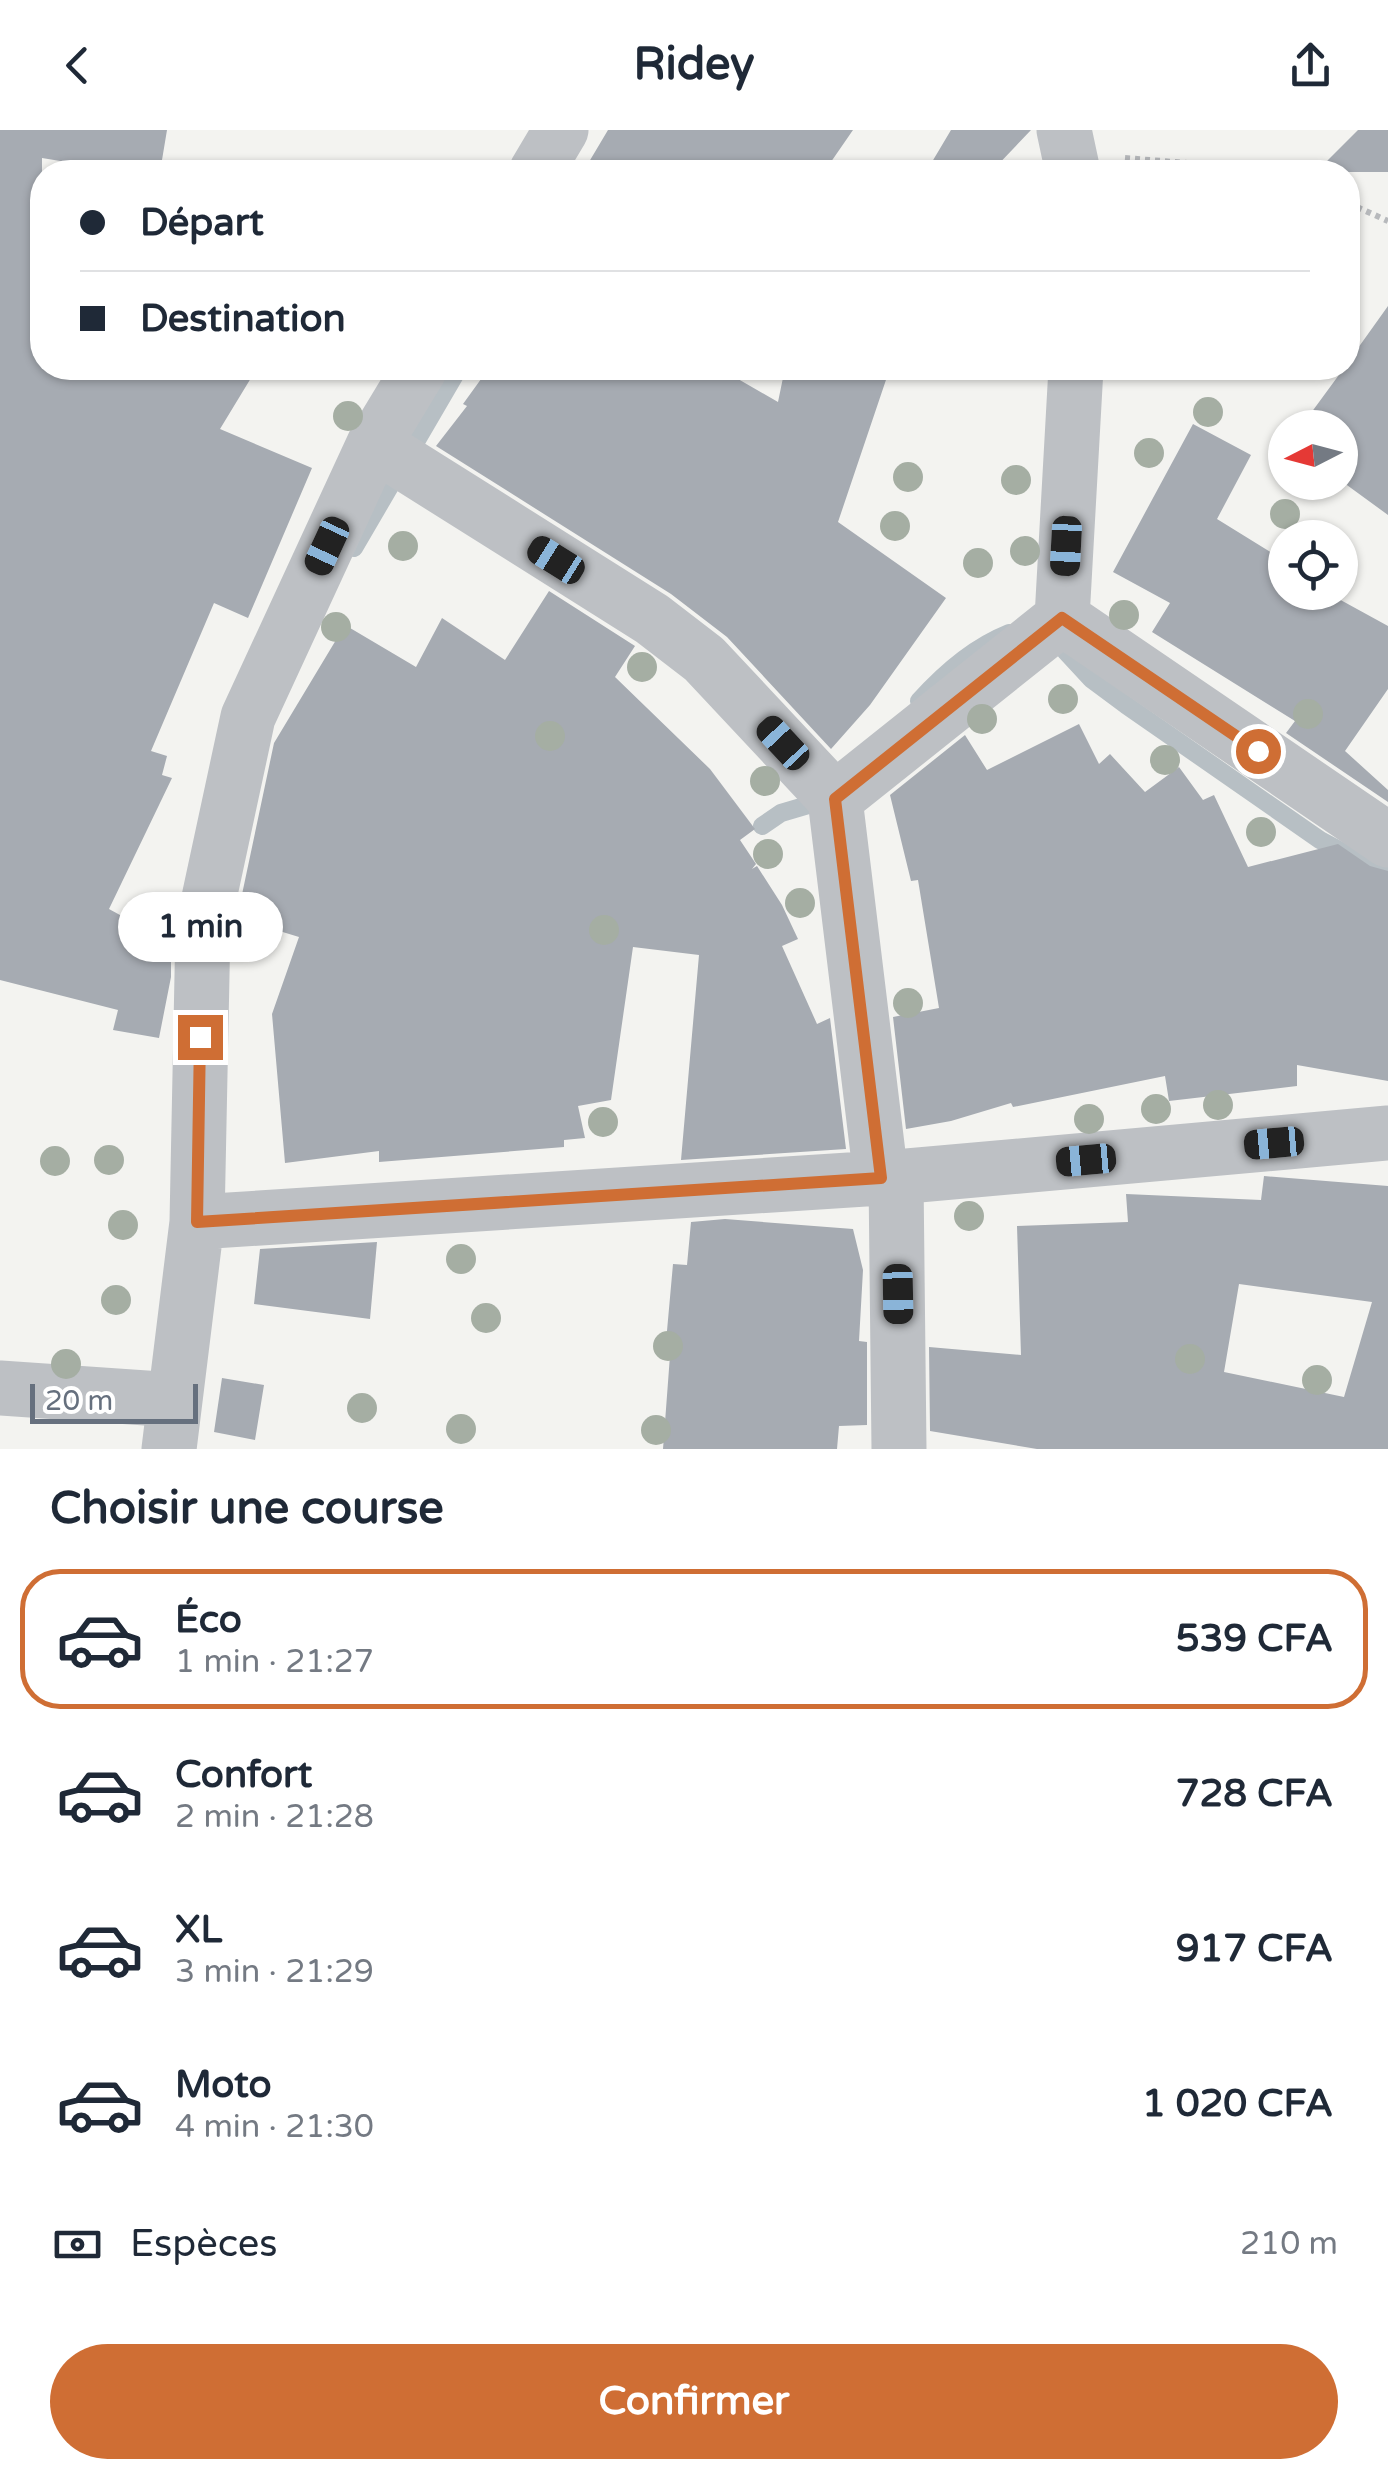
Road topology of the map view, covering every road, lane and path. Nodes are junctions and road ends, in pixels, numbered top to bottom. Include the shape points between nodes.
1 (561, 130) edge
2 (1069, 152) edge
3 (543, 160) edge
4 (1155, 160) edge
5 (1360, 208) edge
6 (1388, 221) edge
7 (413, 380) edge
8 (1075, 380) edge
9 (374, 444) junction
10 (1062, 618) junction
11 (835, 799) junction
12 (1388, 840) edge
13 (1388, 1133) edge
14 (889, 1177) junction
15 (197, 1222) junction
16 (0, 1388) edge
17 (172, 1425) edge
18 (899, 1449) edge

1 - 3 street
2 - 4 path
5 - 6 path
7 - 9 street
8 - 10 street
9 - 11 street via 691,649
9 - 15 street via 248,717 202,926
10 - 11 street
10 - 12 street
11 - 14 street
13 - 14 street
14 - 15 street
14 - 18 street
15 - 17 street
16 - 17 street

